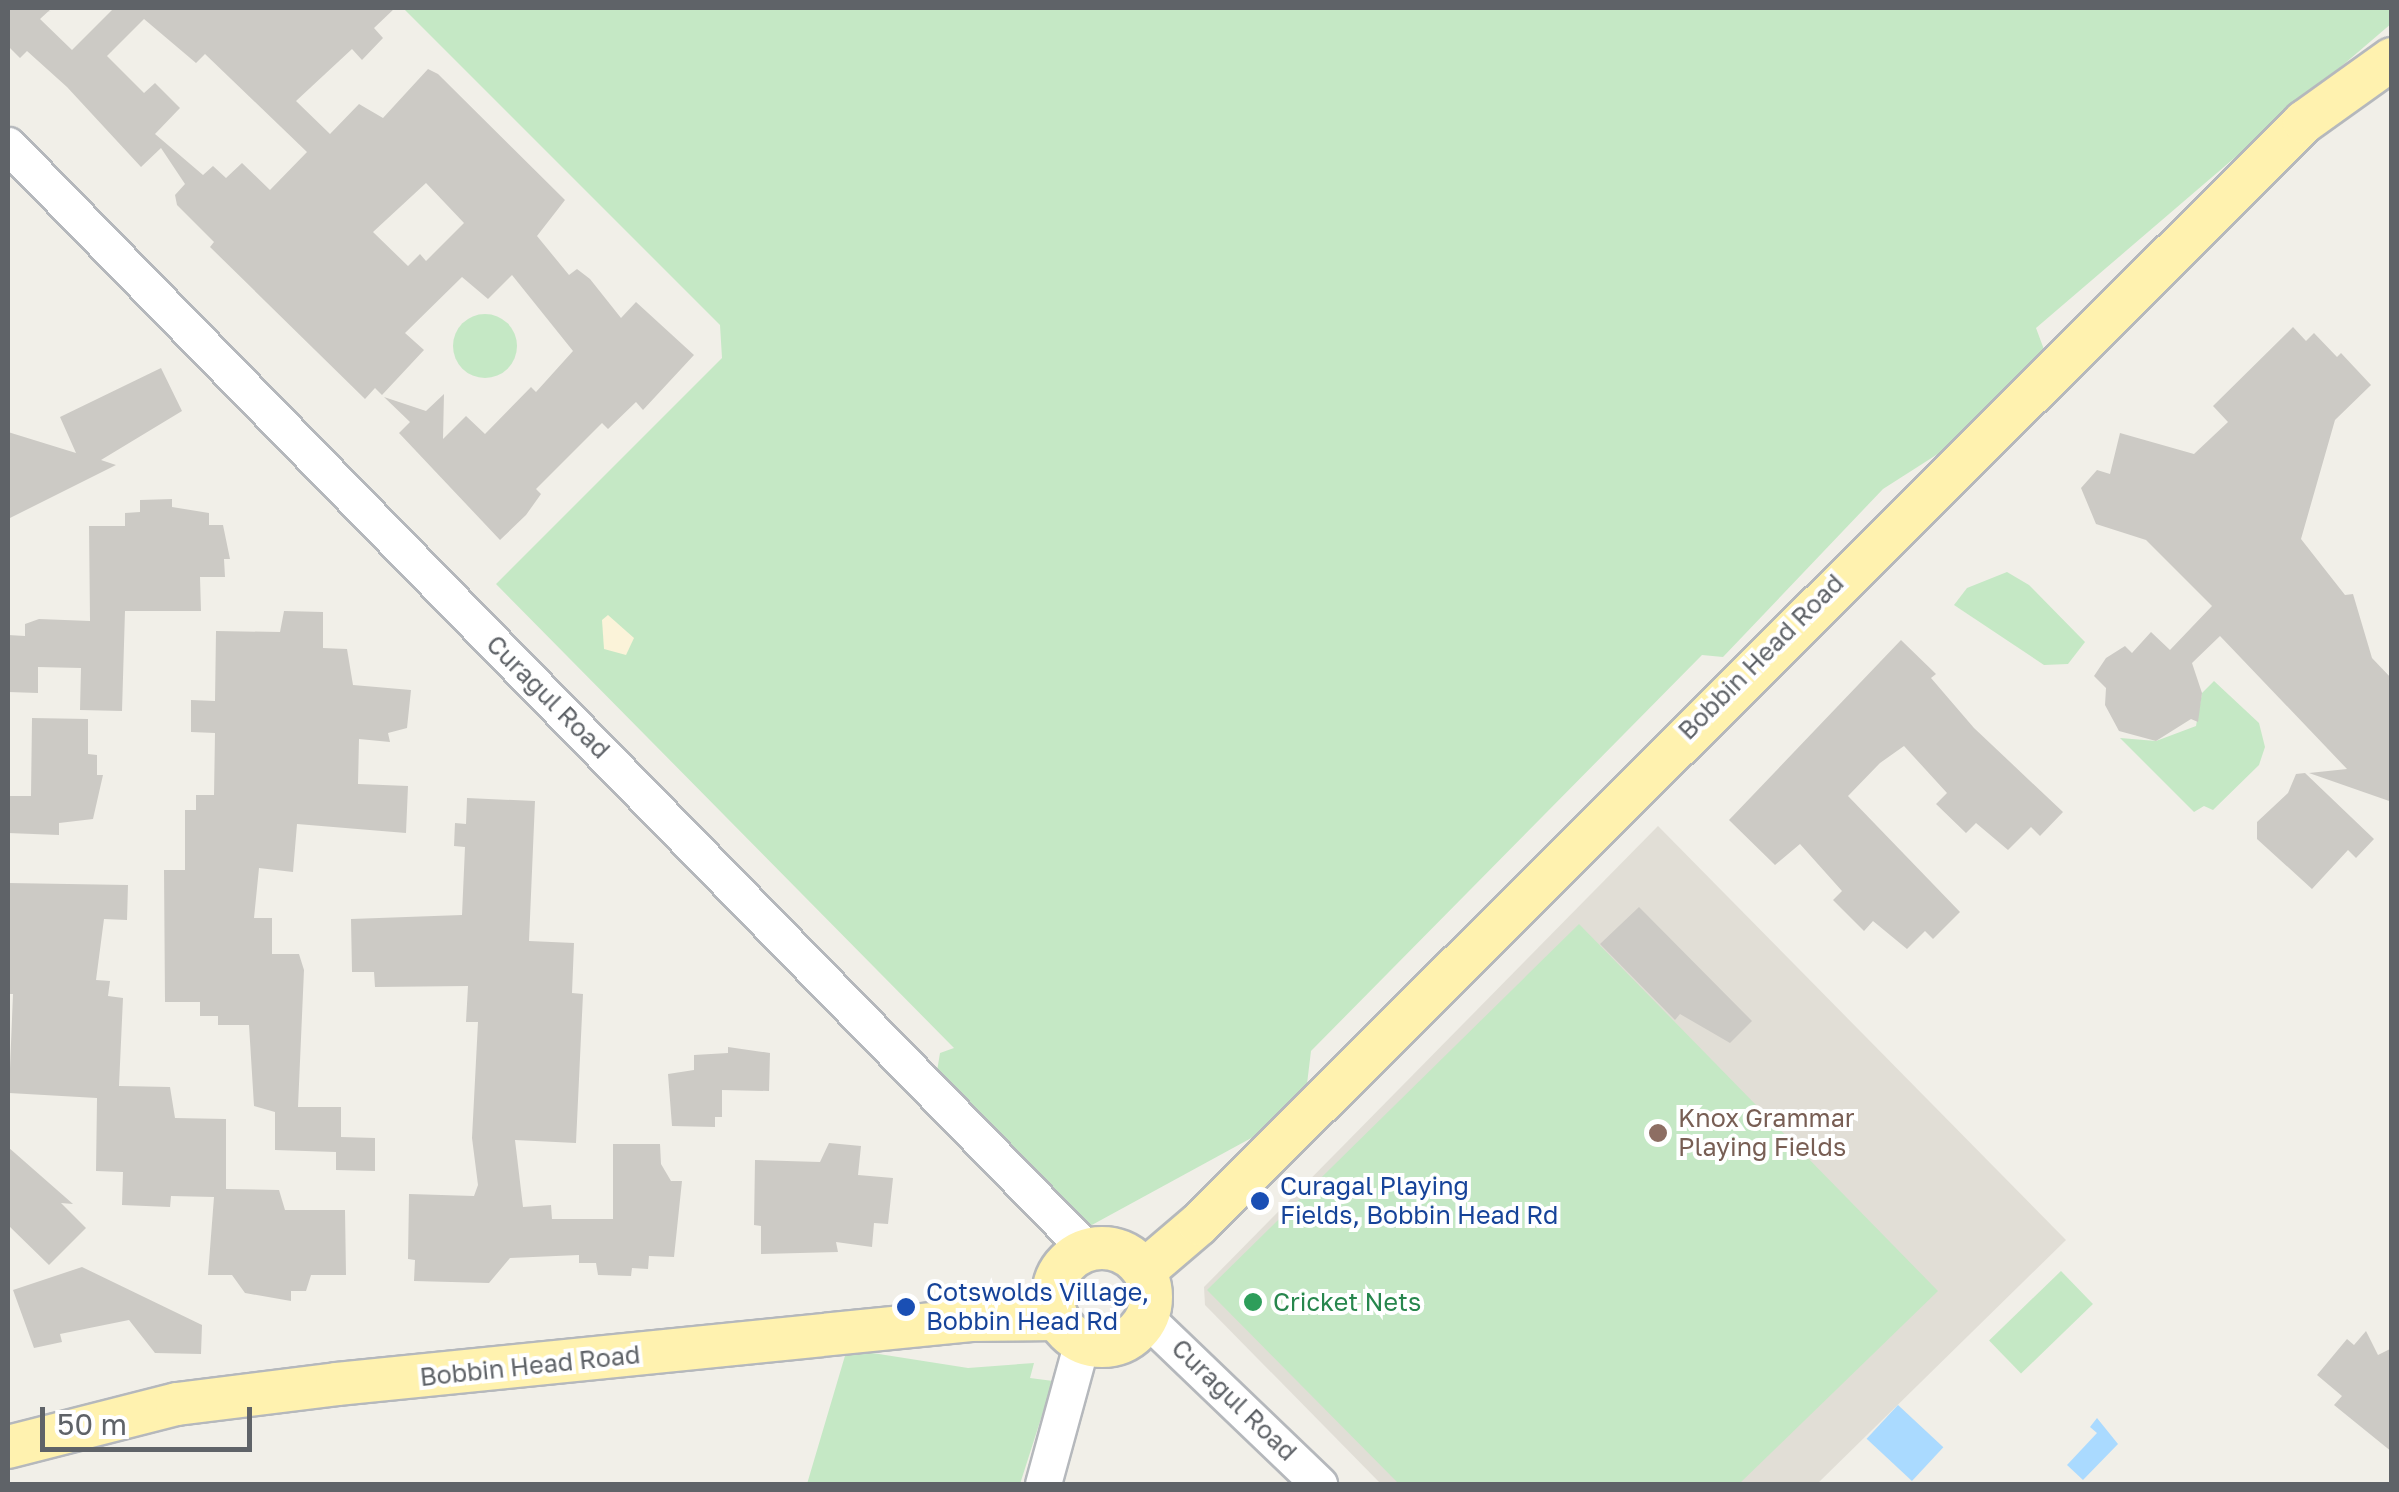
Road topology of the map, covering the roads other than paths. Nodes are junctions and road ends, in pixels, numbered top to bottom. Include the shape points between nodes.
1 (2392, 59) edge
2 (8, 145) edge
3 (1087, 1250) junction
4 (1144, 1271) junction
5 (1146, 1318) junction
6 (1070, 1330) junction
7 (8, 1446) edge
8 (1043, 1484) edge
9 (1319, 1484) edge

1 - 4 main road, Bobbin Head Road via 2304,122 1199,1224
2 - 3 street, Curagul Road
3 - 4 main road via 1119,1250
3 - 6 main road via 1060,1270 1053,1302
4 - 5 main road via 1150,1286
5 - 6 main road via 1120,1342
5 - 9 street, Curagul Road
6 - 7 main road, Bobbin Head Road via 971,1320 301,1389 178,1404
6 - 8 street

